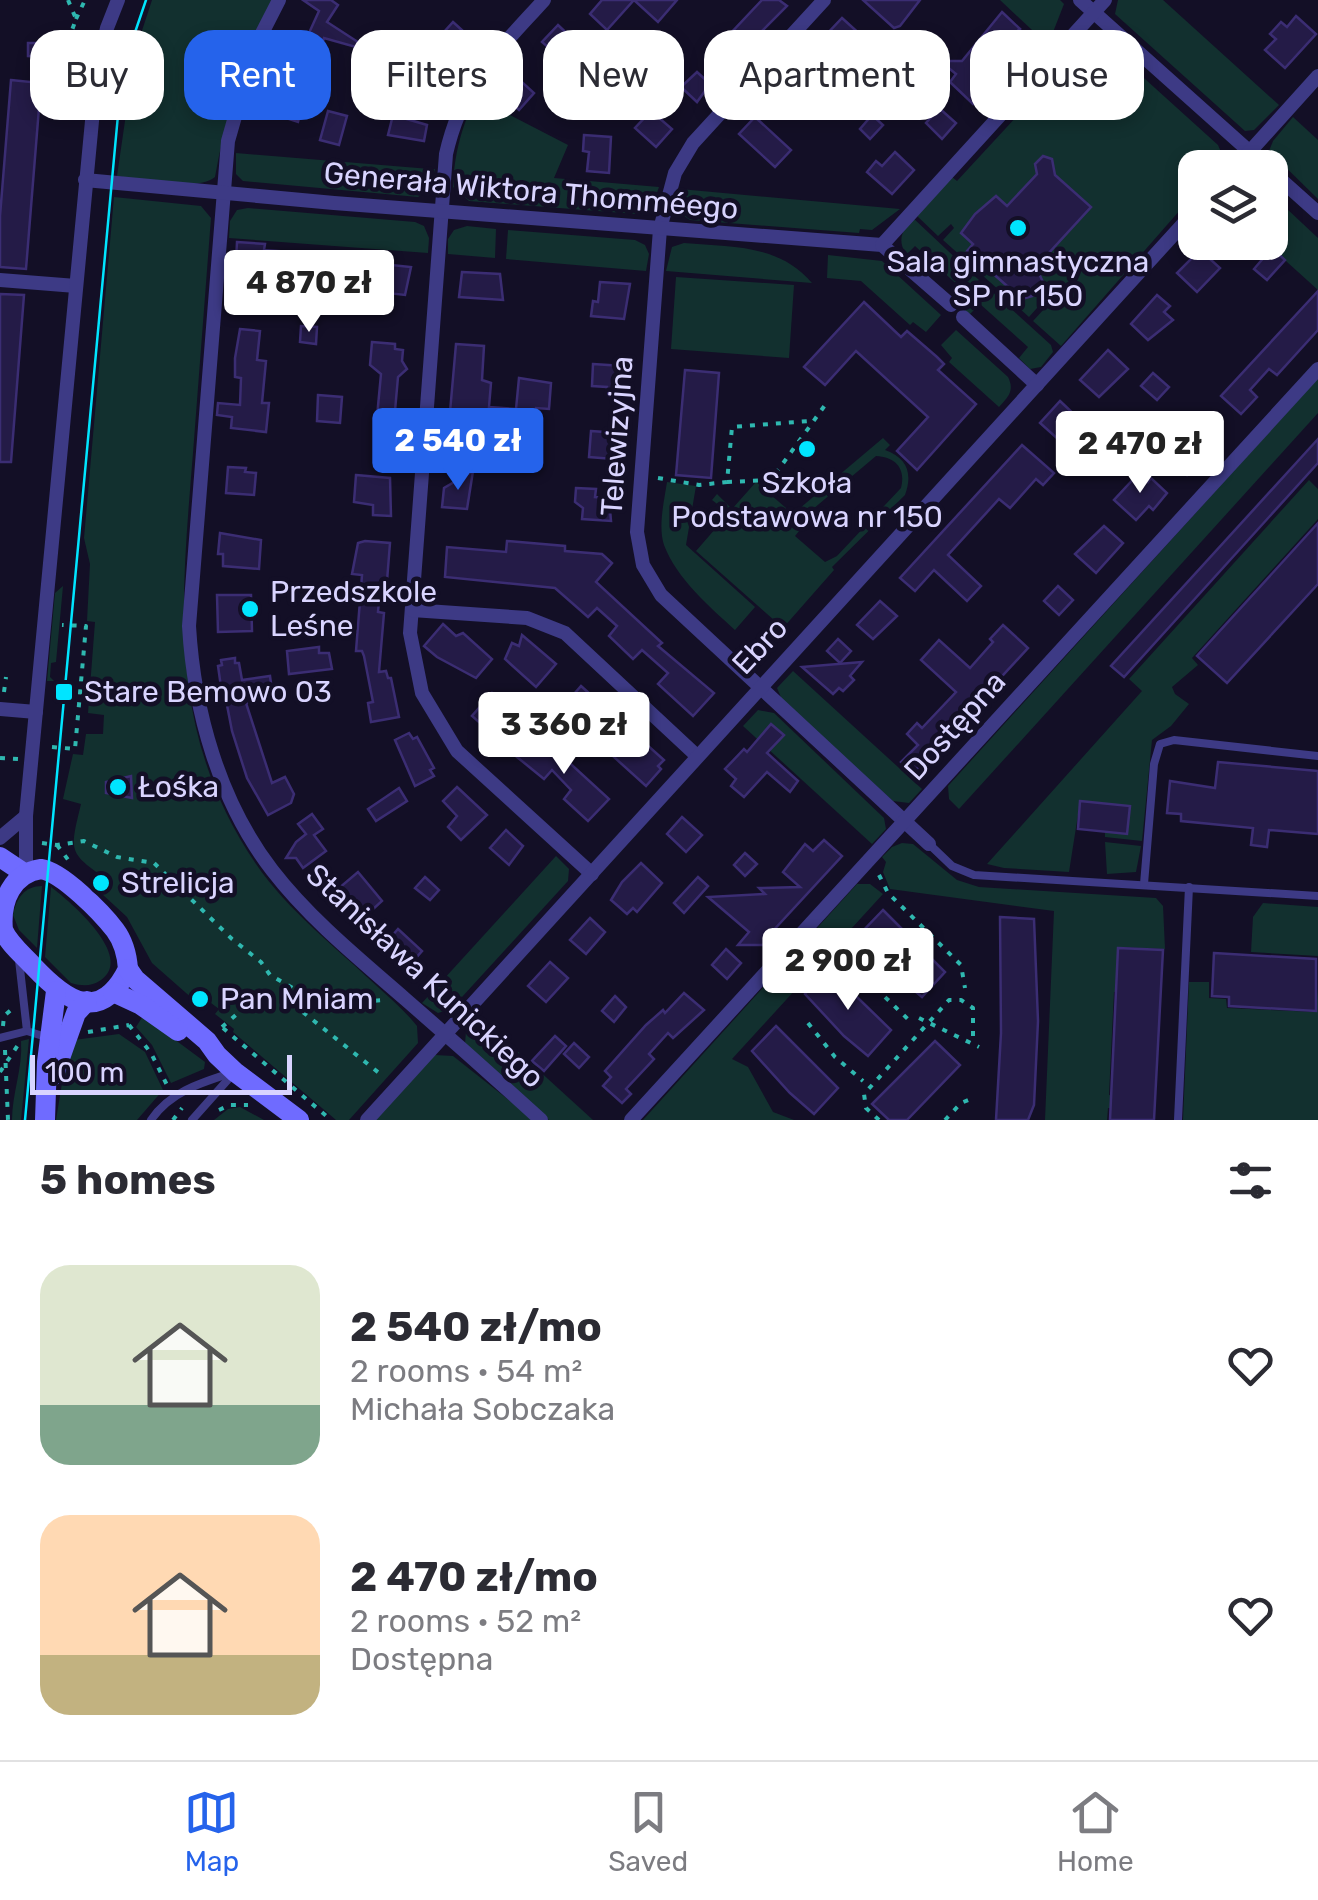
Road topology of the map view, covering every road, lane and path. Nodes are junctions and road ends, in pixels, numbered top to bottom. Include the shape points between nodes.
1 (68, 0) edge
2 (85, 0) edge
3 (118, 0) edge
4 (279, 0) edge
5 (544, 0) edge
6 (824, 0) edge
7 (1080, 0) edge
8 (1105, 0) edge
9 (1094, 12) junction
10 (76, 19) junction
11 (72, 30) edge
12 (1318, 76) edge
13 (1249, 150) edge
14 (1251, 150) edge
15 (85, 180) junction
16 (1288, 185) edge
17 (223, 193) junction
18 (440, 210) junction
19 (1318, 213) edge
20 (660, 229) junction
21 (1178, 230) edge
22 (882, 246) junction
23 (0, 280) edge
24 (76, 286) junction
25 (951, 305) dead end
26 (963, 317) dead end
27 (1318, 369) edge
28 (1037, 386) junction
29 (828, 401) dead end
30 (812, 424) junction
31 (648, 476) dead end
32 (727, 482) junction
33 (412, 610) junction
34 (62, 625) dead end
35 (758, 688) junction
36 (0, 709) edge
37 (36, 712) junction
38 (52, 747) dead end
39 (698, 756) junction
40 (1318, 756) edge
41 (0, 758) edge
42 (18, 759) dead end
43 (26, 816) junction
44 (904, 822) junction
45 (0, 838) edge
46 (929, 844) joint
47 (57, 845) dead end
48 (0, 857) edge
49 (879, 865) dead end
50 (31, 871) junction
51 (592, 874) junction
52 (1144, 884) junction
53 (1189, 887) junction
54 (1, 891) edge
55 (1318, 896) edge
56 (18, 950) junction
57 (128, 968) junction
58 (857, 970) dead end
59 (965, 988) dead end
60 (56, 991) junction
61 (114, 992) junction
62 (310, 998) junction
63 (405, 999) junction
64 (87, 1001) junction
65 (294, 1005) junction
66 (15, 1009) dead end
67 (919, 1018) dead end
68 (929, 1022) junction
69 (808, 1023) dead end
70 (913, 1024) dead end
71 (129, 1025) dead end
72 (27, 1031) junction
73 (445, 1034) junction
74 (50, 1037) junction
75 (2, 1038) edge
76 (217, 1055) junction
77 (235, 1072) junction
78 (863, 1081) dead end
79 (168, 1087) dead end
80 (398, 1087) junction
81 (48, 1092) junction
82 (973, 1098) dead end
83 (184, 1104) dead end
84 (252, 1107) dead end
85 (214, 1114) dead end
86 (8, 1120) edge
87 (45, 1120) edge
88 (151, 1120) edge
89 (173, 1120) edge
90 (192, 1120) edge
91 (299, 1120) edge
92 (330, 1120) edge
93 (367, 1120) edge
94 (542, 1120) edge
95 (631, 1120) edge
96 (879, 1120) edge
97 (945, 1120) edge
98 (1178, 1120) edge

1 - 10 path
2 - 10 path
3 - 15 street via 97,72
4 - 17 street, Stanisława Kunickiego via 240,89
5 - 18 street via 460,104
6 - 20 street, Telewizyjna via 693,143 675,172
7 - 9 street
8 - 9 street
9 - 13 street
9 - 22 street
10 - 11 path
12 - 14 street
15 - 17 street, Generała Wiktora Thomméego
15 - 24 street
16 - 19 street
17 - 18 street, Generała Wiktora Thomméego
17 - 63 street, Stanisława Kunickiego via 189,626 203,725 228,792 272,871
18 - 20 street, Generała Wiktora Thomméego
18 - 33 street
20 - 22 street, Generała Wiktora Thomméego
20 - 35 street, Telewizyjna via 639,548 660,595
21 - 28 street, Ebro
22 - 25 street
23 - 24 street
24 - 37 street
26 - 28 street
27 - 44 street, Dostępna
28 - 35 street, Ebro
29 - 30 path
30 - 32 path via 771,480
30 - 32 path via 732,427
31 - 32 path
33 - 39 street via 528,618 564,632
33 - 51 street via 422,693 444,732
34 - 38 path via 86,626 75,749
35 - 39 street, Ebro
35 - 44 street, Telewizyjna
36 - 37 street
37 - 43 street
39 - 51 street, Ebro
40 - 52 lane via 1174,740 1160,744
41 - 42 path
43 - 45 street
43 - 50 street
44 - 46 street, Telewizyjna
44 - 95 street, Dostępna
46 - 52 lane via 952,866 974,875
47 - 62 path via 84,840 116,858 154,863 270,975
48 - 50 main road
49 - 59 path via 888,892 961,966
50 - 54 main road
50 - 57 main road via 56,872 116,931
51 - 73 street, Ebro
52 - 53 lane
53 - 55 lane
53 - 98 lane
54 - 56 main road via 1,923
56 - 60 main road
56 - 72 lane
57 - 61 main road
57 - 76 main road
58 - 70 path
60 - 64 main road
60 - 74 main road
61 - 64 main road
61 - 76 main road
62 - 63 path
62 - 65 path
63 - 73 street, Stanisława Kunickiego
64 - 81 main road via 76,1013
65 - 80 path
65 - 92 path via 245,1007 222,1027
66 - 75 path via 6,1010
67 - 68 path
68 - 68 path via 949,1000 968,1002 976,1046
68 - 96 path via 864,1094 866,1108
69 - 78 path
71 - 79 path
72 - 74 lane
72 - 75 lane
73 - 80 street, Ebro
73 - 94 street, Stanisława Kunickiego
74 - 81 main road
75 - 86 path
76 - 77 main road
77 - 88 lane via 175,1096
77 - 90 lane
77 - 91 main road
80 - 93 street, Ebro
81 - 87 main road
82 - 97 path
83 - 89 path
84 - 85 path via 230,1104

